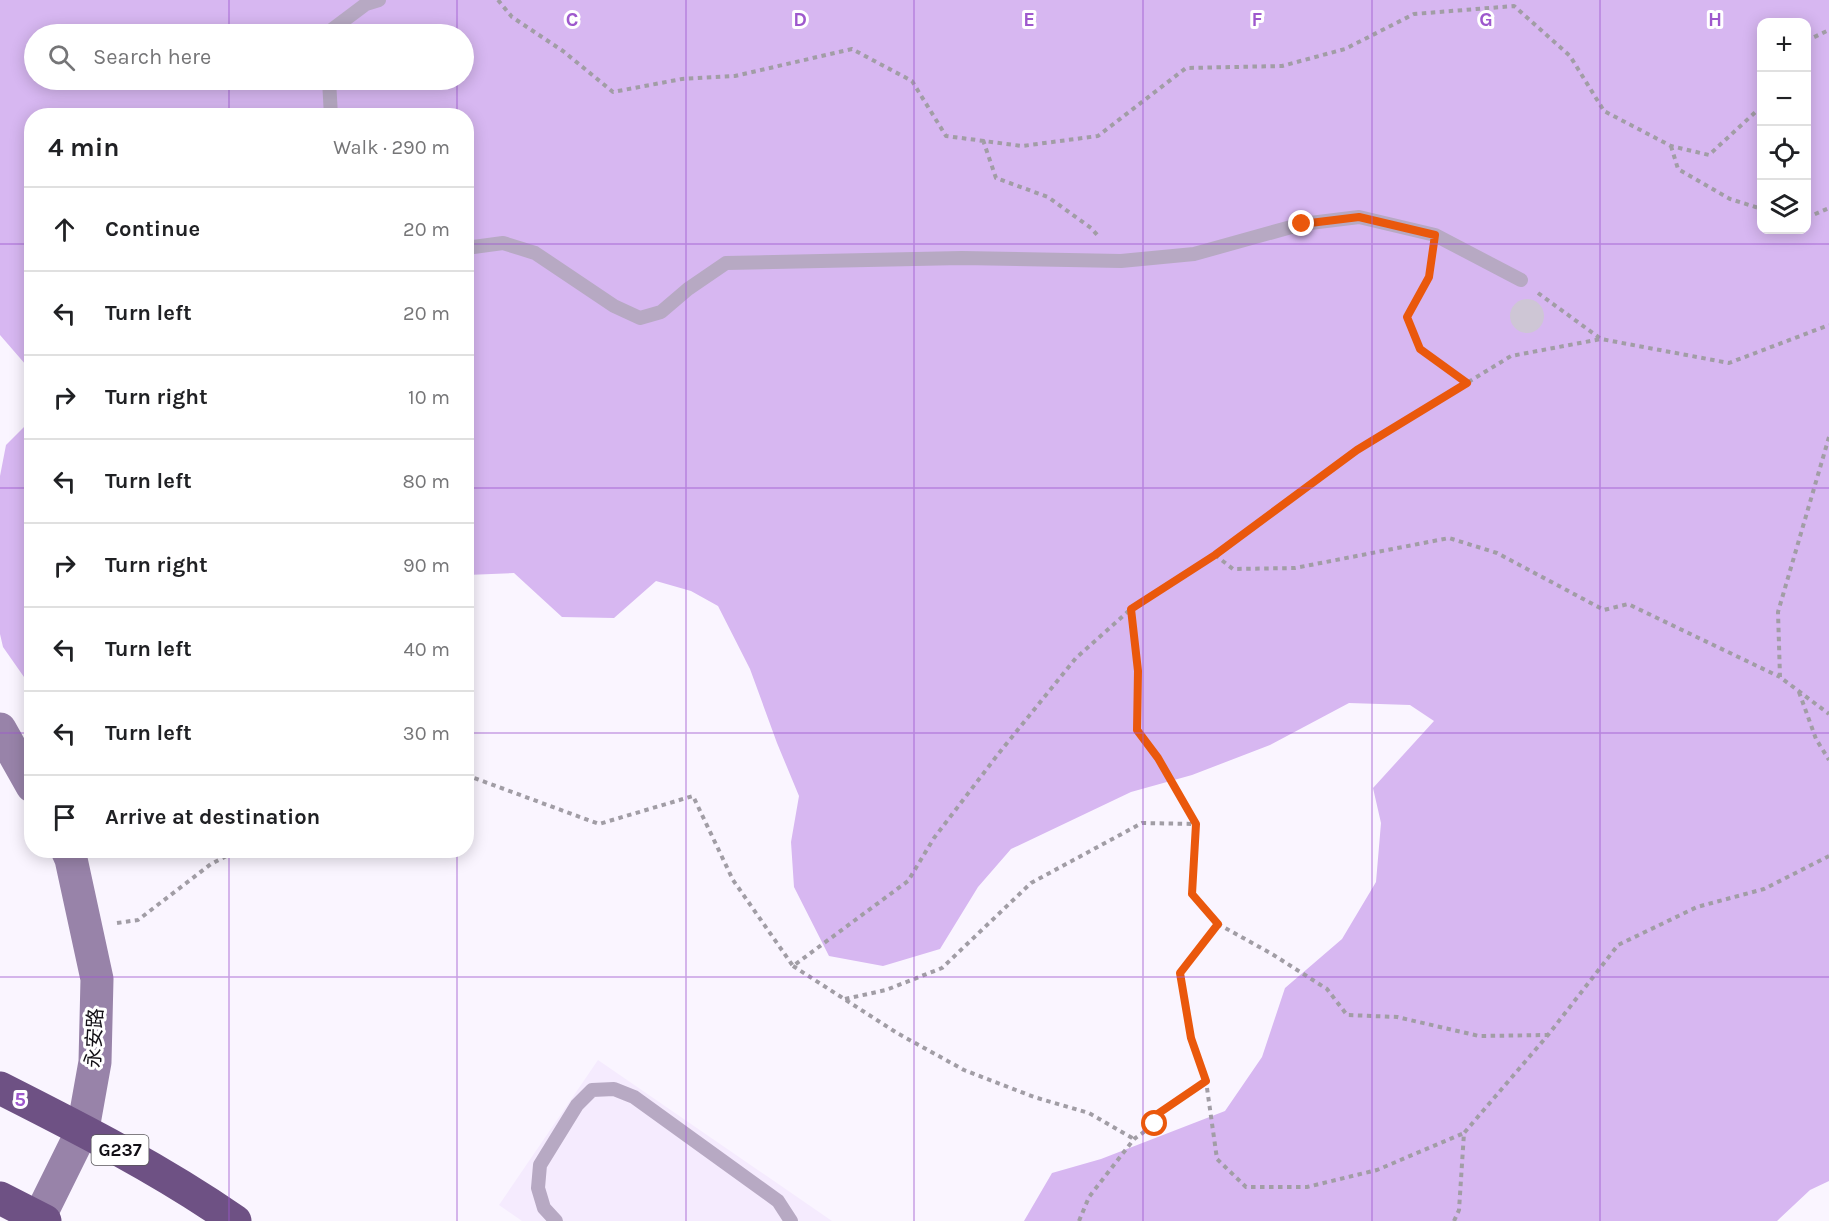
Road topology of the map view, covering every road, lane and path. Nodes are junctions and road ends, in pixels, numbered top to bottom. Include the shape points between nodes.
1 (379, 0) edge
2 (498, 0) edge
3 (339, 24) edge
4 (1829, 30) edge
5 (1811, 39) edge
6 (330, 90) edge
7 (331, 108) edge
8 (1757, 110) edge
9 (983, 140) junction
10 (1671, 146) junction
11 (1757, 208) edge
12 (1829, 208) edge
13 (1811, 214) edge
14 (1435, 235) junction
15 (474, 247) edge
16 (1121, 261) junction
17 (1521, 280) joint
18 (1829, 326) edge
19 (1601, 339) junction
20 (1467, 383) junction
21 (1829, 437) edge
22 (1215, 555) junction
23 (1131, 609) junction
24 (1780, 677) junction
25 (1799, 691) junction
26 (1829, 714) edge
27 (0, 729) edge
28 (1829, 760) edge
29 (24, 772) edge
30 (474, 778) edge
31 (1196, 824) junction
32 (1829, 856) edge
33 (71, 858) edge
34 (223, 858) edge
35 (1218, 924) junction
36 (87, 929) junction
37 (793, 966) junction
38 (845, 999) junction
39 (1548, 1035) junction
40 (1206, 1081) junction
41 (0, 1088) edge
42 (82, 1129) junction
43 (1464, 1133) junction
44 (1134, 1139) junction
45 (0, 1198) edge
46 (42, 1220) edge
47 (235, 1221) edge
48 (556, 1221) edge
49 (791, 1221) edge
50 (1079, 1221) edge
51 (1454, 1221) edge

1 - 3 lane via 366,4
2 - 9 path via 512,17 563,51 613,92 682,79 735,76 852,49 912,81 946,136
4 - 5 path
6 - 7 lane
8 - 10 path via 1709,155
9 - 10 path via 1022,146 1098,136 1186,69 1281,66 1345,49 1414,14 1514,6 1570,56 1604,111
9 - 16 path via 996,178 1048,197 1091,228
10 - 11 path via 1678,169 1730,199
12 - 13 path
14 - 16 lane via 1359,217 1302,224 1194,254
14 - 17 lane
14 - 20 path via 1429,277 1407,317 1420,349
15 - 16 lane via 503,243 535,254 614,306 640,318 661,312 726,263 962,258
17 - 19 path
18 - 19 path via 1729,363
19 - 20 path via 1510,356
20 - 22 path via 1357,450
21 - 24 path via 1778,612
22 - 23 path
22 - 24 path via 1233,569 1295,568 1449,538 1497,553 1604,610 1628,604
23 - 31 path via 1138,671 1137,730
23 - 37 path via 1076,658 934,838 908,881
24 - 25 path
25 - 26 path
25 - 28 path via 1816,739
27 - 29 street
30 - 37 path via 599,824 693,796 733,880
31 - 35 path via 1192,894
31 - 38 path via 1142,823 1031,883 942,968 886,990
32 - 39 path via 1764,889 1697,907 1618,945
33 - 36 street, 永安路
34 - 36 path via 138,920
35 - 39 path via 1327,989 1347,1015 1396,1017 1479,1036
35 - 40 path via 1180,973 1191,1038
36 - 42 street, 永安路 via 97,979 95,1062
37 - 38 path
38 - 44 path via 964,1070 1089,1113
39 - 43 path
40 - 43 path via 1216,1159 1246,1187 1307,1187 1377,1170
40 - 44 path via 1159,1113 1155,1124
41 - 42 highway, G237
42 - 46 street, 永安路
42 - 47 highway, G237 via 186,1187
43 - 51 path via 1459,1210
44 - 50 path via 1089,1197
45 - 46 highway
48 - 49 lane via 544,1208 538,1188 540,1165 577,1105 592,1090 614,1089 634,1097 778,1201

